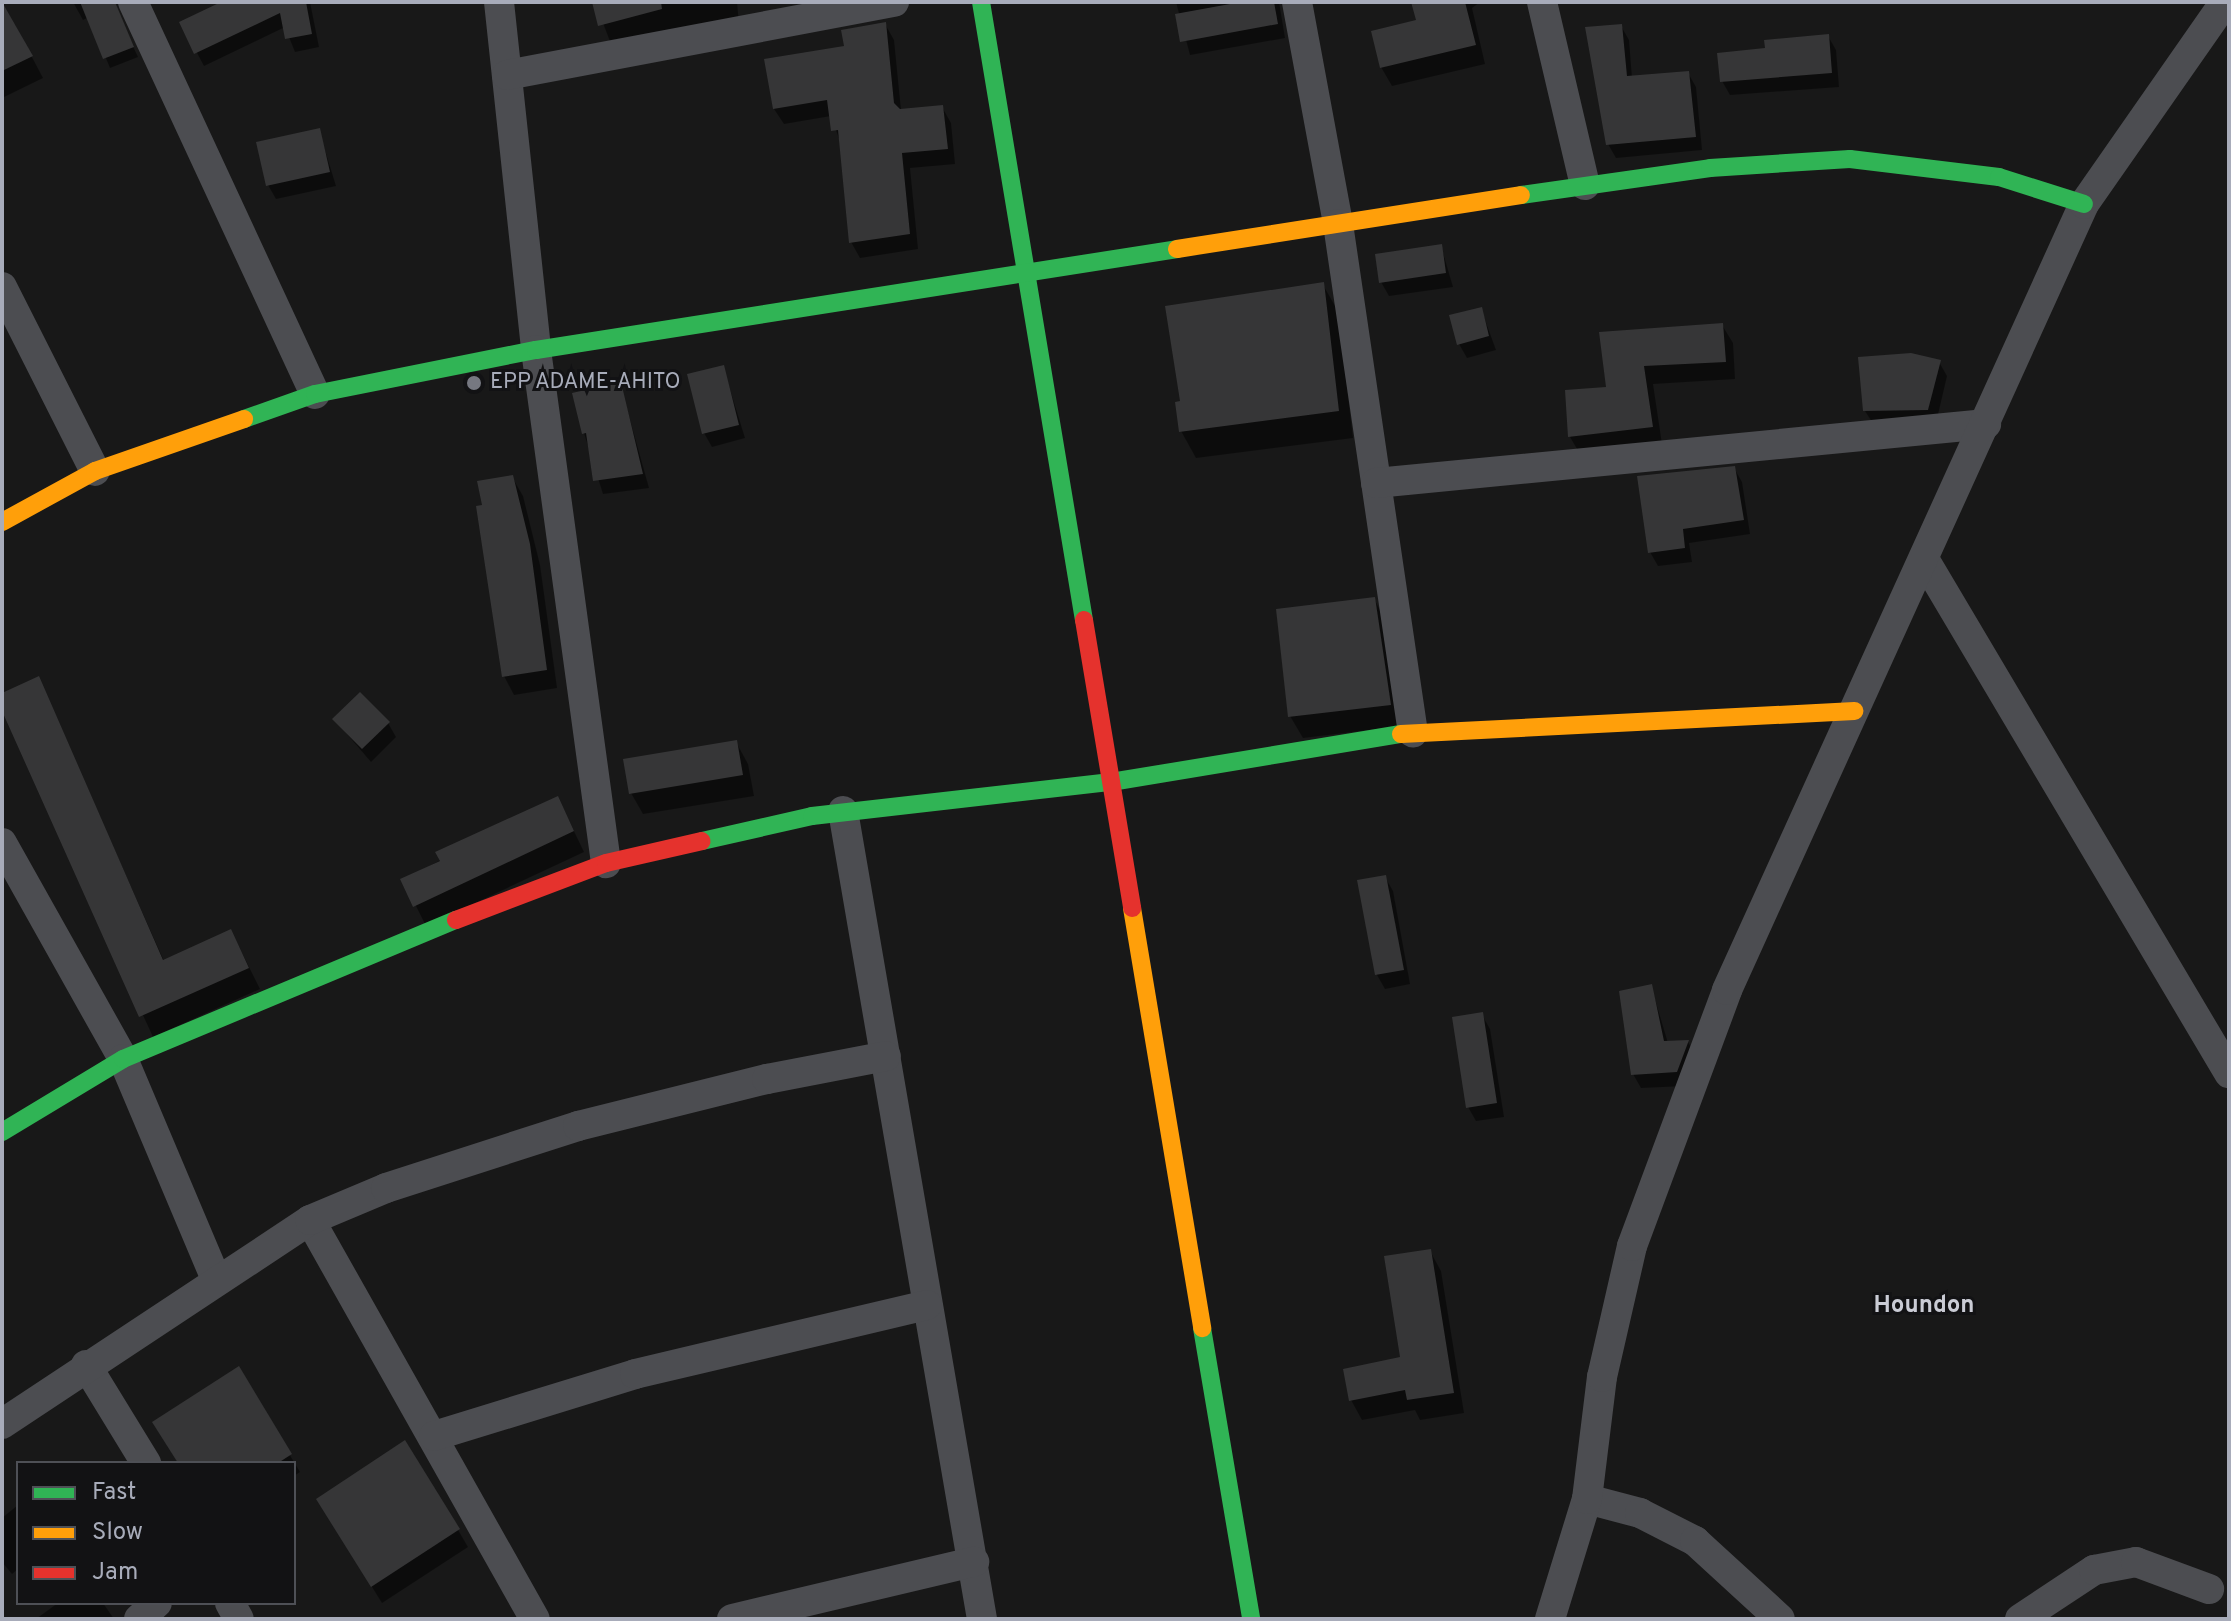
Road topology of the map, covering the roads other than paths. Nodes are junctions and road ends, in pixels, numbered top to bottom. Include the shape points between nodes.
1 (133, 2) edge
2 (499, 2) edge
3 (894, 2) edge
4 (981, 2) edge
5 (1297, 2) edge
6 (1542, 2) edge
7 (2225, 2) edge
8 (507, 75) junction
9 (1585, 185) junction
10 (2084, 204) junction
11 (1338, 224) junction
12 (1026, 274) junction
13 (2, 287) edge
14 (536, 350) junction
15 (315, 394) junction
16 (1986, 424) junction
17 (95, 471) junction
18 (1376, 483) junction
19 (2, 522) edge
20 (1924, 559) junction
21 (1854, 711) junction
22 (1413, 733) junction
23 (1111, 782) junction
24 (843, 811) junction
25 (2, 843) edge
26 (606, 863) junction
27 (2220, 1039) edge
28 (886, 1056) junction
29 (123, 1059) junction
30 (2229, 1073) edge
31 (2, 1132) edge
32 (310, 1220) junction
33 (216, 1279) junction
34 (927, 1305) junction
35 (86, 1365) junction
36 (2, 1424) edge
37 (434, 1436) junction
38 (145, 1461) edge
39 (1587, 1499) junction
40 (974, 1562) junction
41 (2209, 1589) dead end
42 (155, 1605) edge
43 (139, 1619) edge
44 (535, 1619) edge
45 (732, 1619) edge
46 (982, 1619) edge
47 (1251, 1619) edge
48 (1550, 1619) edge
49 (1780, 1619) edge
50 (2020, 1619) edge

1 - 15 street
2 - 8 street
3 - 8 street
4 - 12 street
5 - 11 street
6 - 9 street
7 - 10 street
8 - 14 street
9 - 10 street via 1710,168 1850,159 1999,177
9 - 11 street
10 - 16 street
11 - 12 street
11 - 18 street
12 - 14 street
12 - 23 street
13 - 17 street
14 - 15 street
14 - 26 street
15 - 17 street
16 - 18 street
16 - 20 street
17 - 19 street
18 - 22 street
20 - 21 street
20 - 27 street
21 - 22 street
21 - 39 street via 1727,990 1632,1246 1602,1377
22 - 23 street via 1368,736
23 - 24 street
23 - 47 street
24 - 26 street
24 - 28 street
25 - 29 street
26 - 29 street via 278,991
27 - 30 street
28 - 32 street via 578,1126 386,1188
28 - 34 street
29 - 31 street
29 - 33 street
32 - 33 street
32 - 37 street
33 - 35 street
34 - 37 street via 635,1374
34 - 40 street
35 - 36 street
35 - 38 street
37 - 44 street
39 - 48 street
39 - 49 street via 1640,1513 1695,1541
40 - 45 street
40 - 46 street
41 - 50 street via 2136,1562 2094,1570
42 - 43 street

